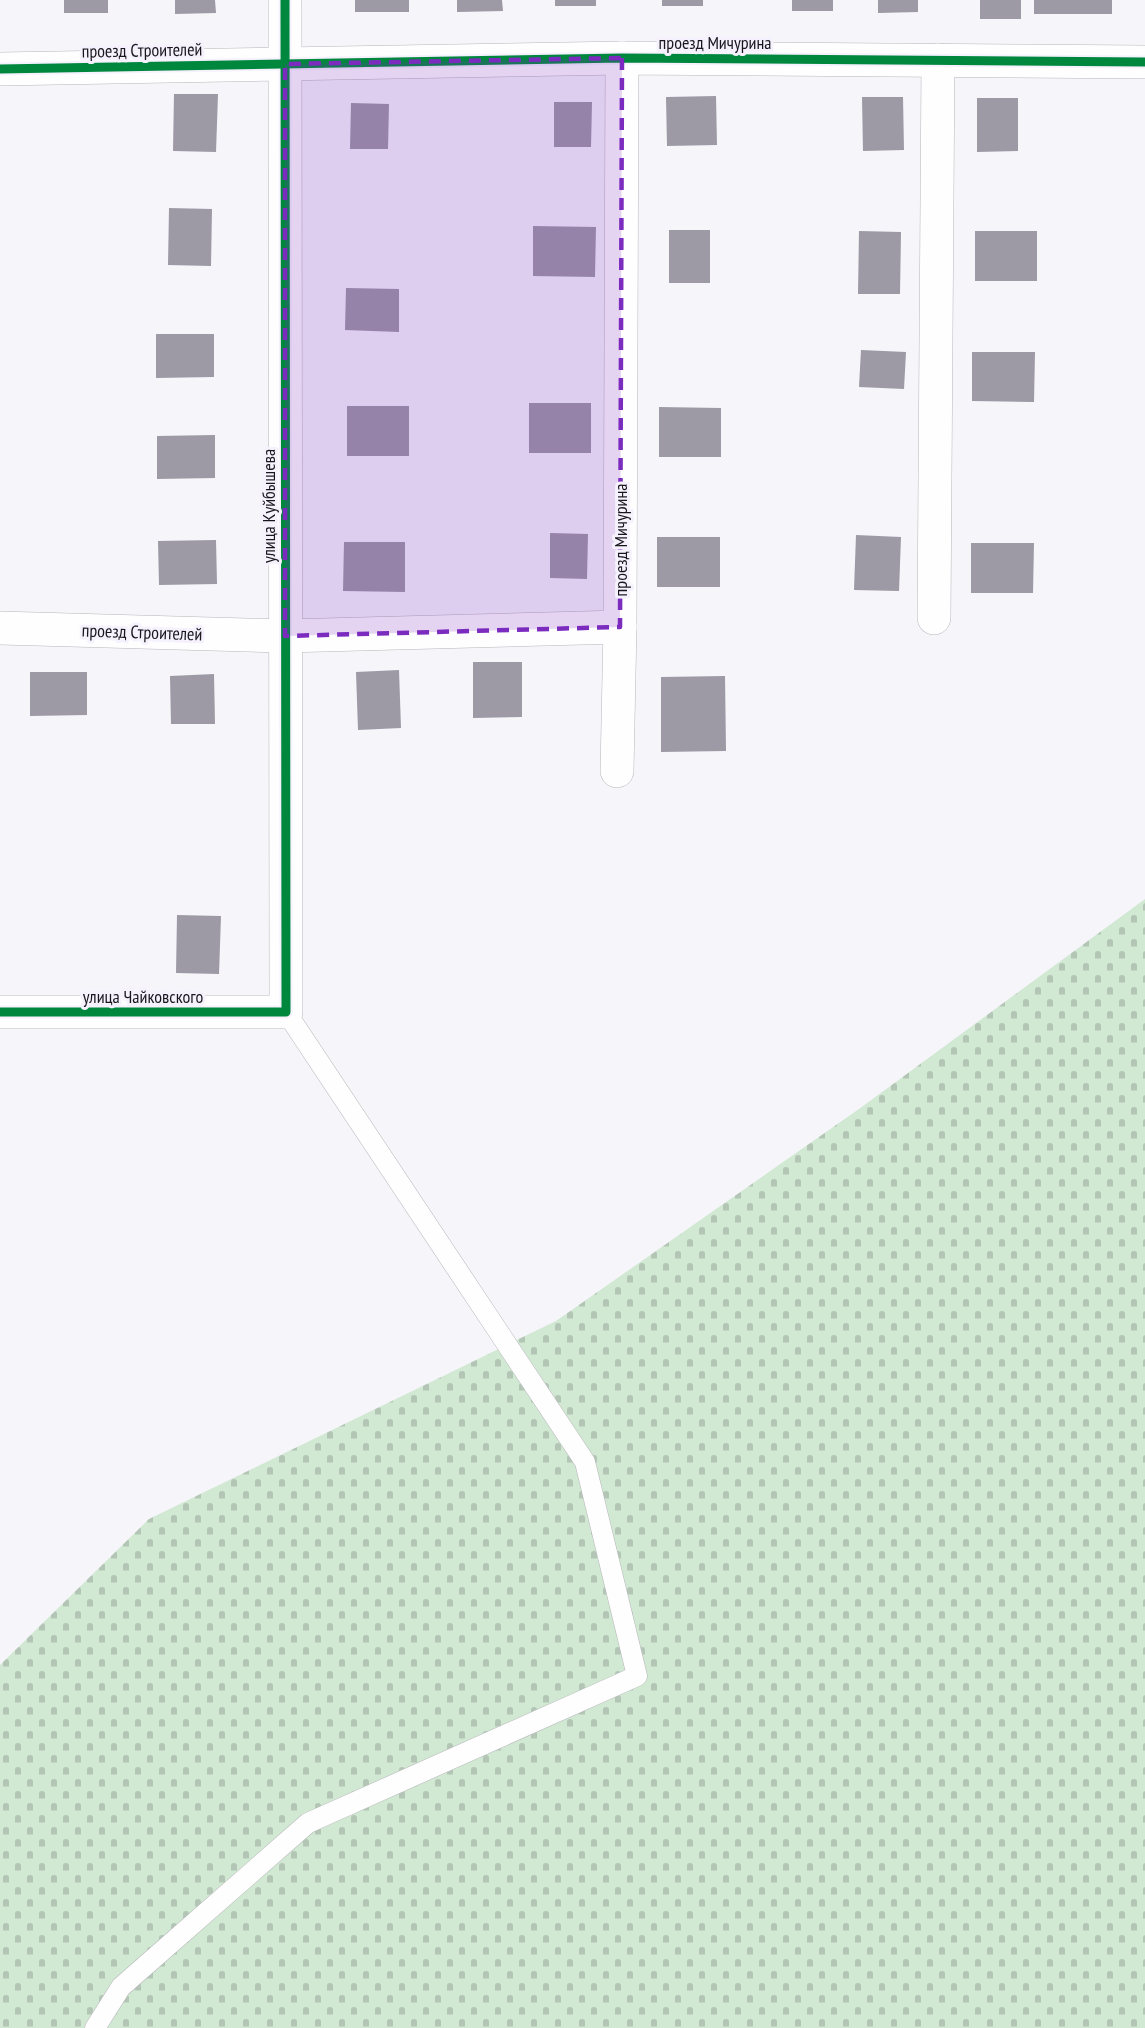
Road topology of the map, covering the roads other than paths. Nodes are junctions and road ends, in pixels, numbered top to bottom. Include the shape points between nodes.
1 (285, 0) edge
2 (622, 58) junction
3 (938, 60) junction
4 (1145, 62) edge
5 (285, 64) junction
6 (0, 69) edge
7 (934, 618) dead end
8 (620, 627) junction
9 (0, 628) edge
10 (285, 636) junction
11 (617, 771) dead end
12 (0, 1012) edge
13 (286, 1012) junction
14 (95, 2028) edge

1 - 5 street, улица Куйбышева
2 - 3 street, проезд Мичурина
2 - 5 street, проезд Мичурина
2 - 8 street, проезд Мичурина
3 - 4 street, проезд Мичурина
3 - 7 street
5 - 6 street, проезд Строителей
5 - 10 street, улица Куйбышева
8 - 10 street
8 - 11 street, проезд Мичурина
9 - 10 street, проезд Строителей
10 - 13 street, улица Куйбышева
12 - 13 street, улица Чайковского
13 - 14 lane via 585,1462 637,1676 308,1823 121,1988

